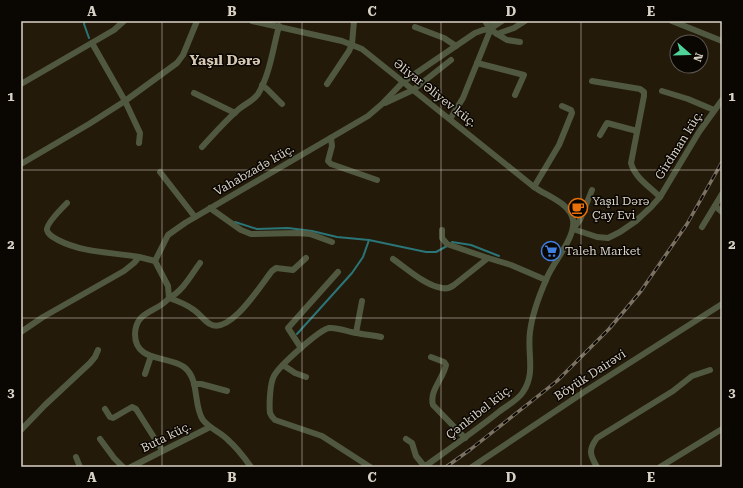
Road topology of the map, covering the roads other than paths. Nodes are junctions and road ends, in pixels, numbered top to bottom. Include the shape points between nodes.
1 (124, 21) edge
2 (197, 21) edge
3 (255, 21) edge
4 (354, 21) edge
5 (485, 21) edge
6 (494, 21) edge
7 (502, 21) edge
8 (525, 21) edge
9 (672, 21) edge
10 (279, 26) junction
11 (415, 27) dead end
12 (490, 29) junction
13 (497, 34) junction
14 (722, 41) edge
15 (520, 42) dead end
16 (92, 43) junction
17 (352, 44) junction
18 (456, 46) junction
19 (451, 60) dead end
20 (477, 63) junction
21 (592, 81) dead end
22 (403, 82) junction
23 (21, 84) edge
24 (328, 84) dead end
25 (262, 85) junction
26 (413, 90) junction
27 (662, 91) dead end
28 (194, 93) dead end
29 (515, 95) dead end
30 (722, 100) edge
31 (125, 101) junction
32 (282, 104) dead end
33 (382, 104) junction
34 (562, 106) dead end
35 (714, 110) junction
36 (235, 113) junction
37 (450, 119) junction
38 (637, 131) junction
39 (600, 134) dead end
40 (331, 138) junction
41 (139, 143) dead end
42 (202, 147) dead end
43 (21, 164) edge
44 (160, 172) dead end
45 (377, 180) dead end
46 (534, 187) junction
47 (592, 190) dead end
48 (722, 194) edge
49 (660, 197) junction
50 (66, 203) dead end
51 (715, 206) junction
52 (210, 208) junction
53 (722, 212) edge
54 (195, 217) junction
55 (702, 227) dead end
56 (573, 229) junction
57 (442, 230) dead end
58 (332, 242) dead end
59 (139, 257) junction
60 (306, 258) dead end
61 (488, 258) junction
62 (393, 259) dead end
63 (155, 261) junction
64 (200, 263) dead end
65 (338, 272) dead end
66 (546, 280) junction
67 (169, 298) junction
68 (362, 301) dead end
69 (722, 304) edge
70 (21, 332) edge
71 (356, 333) junction
72 (381, 337) dead end
73 (301, 348) junction
74 (98, 350) dead end
75 (152, 356) junction
76 (431, 357) dead end
77 (284, 365) junction
78 (710, 370) dead end
79 (145, 374) dead end
80 (306, 377) dead end
81 (194, 384) junction
82 (227, 391) dead end
83 (105, 409) dead end
84 (210, 427) junction
85 (21, 430) edge
86 (722, 430) edge
87 (465, 438) junction
88 (100, 439) dead end
89 (406, 439) dead end
90 (162, 450) junction
91 (76, 457) dead end
92 (80, 467) edge
93 (123, 467) edge
94 (132, 467) edge
95 (251, 467) edge
96 (370, 467) edge
97 (424, 467) edge
98 (472, 467) edge
99 (597, 467) edge
100 (660, 467) edge

1 - 16 street
2 - 31 street via 183,56 177,63
3 - 10 street, Əliyar Əliyev küç.
4 - 17 street
5 - 12 street
6 - 12 street
7 - 12 street, Vahabzadə küç.
8 - 13 street
9 - 14 street
10 - 17 street, Əliyar Əliyev küç.
10 - 25 street
11 - 18 street via 444,38
12 - 13 street
12 - 18 street, Vahabzadə küç. via 475,33
12 - 20 street
13 - 15 street via 507,40
16 - 23 street
16 - 31 street
17 - 22 street, Əliyar Əliyev küç.
17 - 24 street
18 - 22 street, Vahabzadə küç.
19 - 26 street
20 - 29 street via 524,75
20 - 37 street via 463,98
21 - 38 street via 644,92
22 - 26 street, Əliyar Əliyev küç.
22 - 33 street, Vahabzadə küç.
25 - 32 street
25 - 36 street via 251,101
26 - 33 street
26 - 37 street, Əliyar Əliyev küç.
27 - 35 street
28 - 36 street
30 - 35 street, Girdman küç.
31 - 41 street via 140,133
31 - 43 street
33 - 40 street, Vahabzadə küç. via 368,116
34 - 46 street via 572,113 559,145
35 - 49 street, Girdman küç.
36 - 42 street
37 - 46 street, Əliyar Əliyev küç.
38 - 39 street via 607,123
38 - 49 street via 631,163 633,170 636,176
40 - 45 street via 332,146 328,161 331,164
40 - 52 street, Vahabzadə küç.
44 - 54 street
46 - 56 street, Əliyar Əliyev küç. via 568,210 573,221
47 - 56 street, Çənkibel küç. via 580,220
48 - 51 street
49 - 56 street, Girdman küç. via 636,221 614,236 603,238
50 - 59 street via 47,226 49,235 93,252
51 - 53 street
51 - 55 street
52 - 54 street, Vahabzadə küç.
52 - 58 street via 251,234 310,234
54 - 63 street, Vahabzadə küç. via 168,235
56 - 66 street, Çənkibel küç.
57 - 61 street via 442,238 447,244
59 - 63 street
59 - 70 street via 124,271
60 - 67 street via 293,270 276,268 272,271 246,307 221,325 210,325 181,302
61 - 62 street via 454,286 442,289 426,282
61 - 66 street
63 - 67 street via 168,286
64 - 67 street via 180,290
65 - 73 street via 288,328
66 - 87 street, Çənkibel küç. via 530,330 530,375 525,388 519,396
67 - 75 street via 164,304 143,315 136,327 138,346
68 - 71 street
69 - 98 street, Böyük Dairəvi
71 - 72 street
71 - 73 street via 330,328
73 - 77 street
74 - 85 street via 90,363
75 - 79 street
75 - 81 street via 182,365
76 - 87 street via 446,365 432,394 434,405
77 - 80 street
77 - 96 street via 274,376 271,384 272,417 281,423 322,436
78 - 99 street via 692,376 673,391 597,438 591,445 590,452
81 - 82 street
81 - 84 street via 200,414
83 - 90 street via 113,418 132,407 136,409
84 - 90 street, Buta küç.
84 - 95 street via 228,440
86 - 100 street
87 - 97 street, Çənkibel küç.
88 - 93 street
89 - 97 street via 412,442 416,456
90 - 94 street, Buta küç.
91 - 92 street

